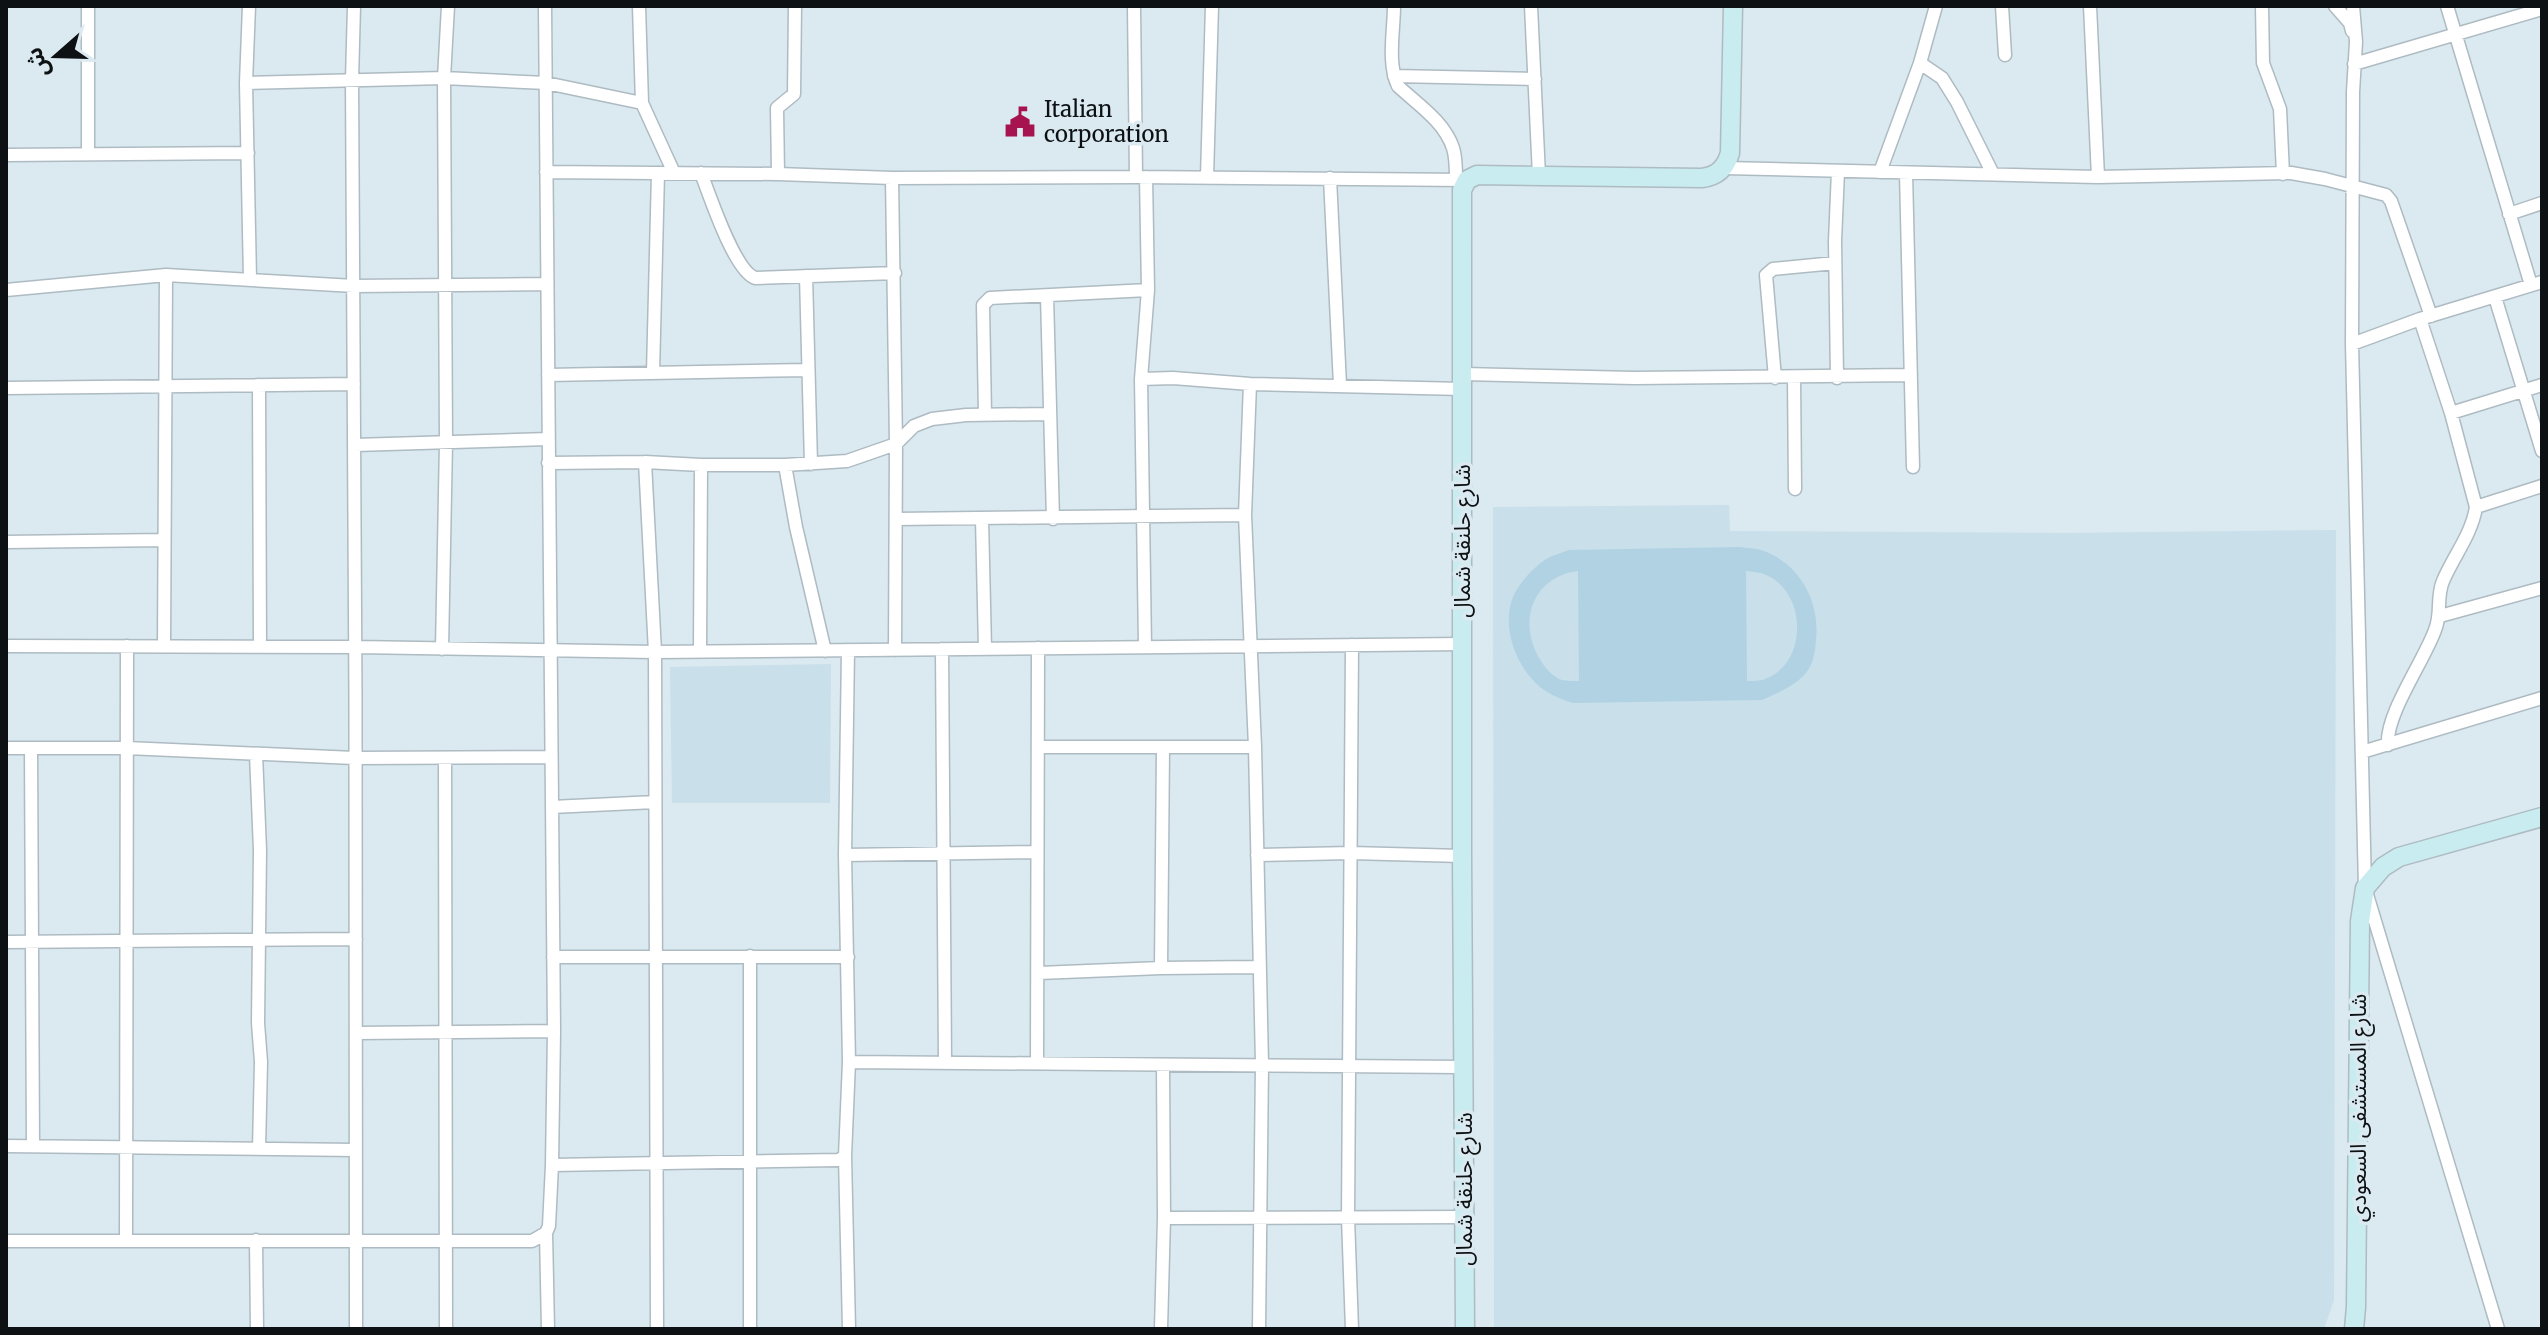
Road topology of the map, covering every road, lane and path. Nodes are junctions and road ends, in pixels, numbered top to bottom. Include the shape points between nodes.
1 (88, 6) edge
2 (249, 6) edge
3 (354, 6) edge
4 (448, 6) edge
5 (545, 6) edge
6 (639, 6) edge
7 (795, 6) edge
8 (1134, 6) edge
9 (1212, 6) edge
10 (1394, 6) edge
11 (1531, 6) edge
12 (1733, 6) edge
13 (1936, 6) edge
14 (2002, 6) edge
15 (2090, 6) edge
16 (2262, 6) edge
17 (2335, 6) edge
18 (2353, 6) edge
19 (2447, 6) edge
20 (2542, 9) edge
21 (2455, 34) junction
22 (2356, 42) junction
23 (2005, 55) dead end
24 (1920, 63) junction
25 (2354, 64) junction
26 (1394, 76) junction
27 (444, 78) junction
28 (1535, 79) junction
29 (352, 80) junction
30 (246, 83) junction
31 (546, 83) junction
32 (642, 103) junction
33 (248, 153) junction
34 (88, 154) junction
35 (6, 155) edge
36 (1724, 168) junction
37 (1838, 171) junction
38 (546, 172) junction
39 (1880, 172) junction
40 (658, 173) junction
41 (674, 173) junction
42 (701, 173) junction
43 (1906, 173) junction
44 (778, 174) junction
45 (1993, 174) junction
46 (2283, 174) junction
47 (1539, 176) junction
48 (1141, 177) junction
49 (1207, 177) junction
50 (2098, 177) junction
51 (892, 178) junction
52 (1330, 178) junction
53 (1461, 180) junction
54 (2354, 187) junction
55 (2542, 203) edge
56 (2509, 214) junction
57 (1835, 263) junction
58 (895, 273) junction
59 (166, 275) junction
60 (806, 276) junction
61 (250, 279) junction
62 (547, 284) junction
63 (2537, 284) edge
64 (445, 285) junction
65 (354, 286) junction
66 (6, 290) edge
67 (1148, 290) junction
68 (1047, 296) junction
69 (2495, 297) junction
70 (2426, 318) junction
71 (2352, 344) junction
72 (807, 370) junction
73 (653, 373) junction
74 (548, 375) junction
75 (1911, 375) junction
76 (1775, 378) junction
77 (1794, 378) junction
78 (1837, 378) junction
79 (1141, 379) junction
80 (1463, 382) junction
81 (354, 384) junction
82 (1250, 384) junction
83 (259, 385) junction
84 (1340, 385) junction
85 (2542, 385) edge
86 (165, 387) junction
87 (6, 388) edge
88 (2524, 390) junction
89 (2451, 413) junction
90 (1049, 414) junction
91 (985, 415) junction
92 (548, 439) junction
93 (446, 442) junction
94 (896, 444) junction
95 (355, 445) junction
96 (2542, 451) edge
97 (645, 462) junction
98 (548, 463) junction
99 (811, 464) junction
100 (701, 465) junction
101 (785, 465) junction
102 (1913, 467) dead end
103 (2542, 486) edge
104 (1795, 489) dead end
105 (2476, 507) junction
106 (1245, 515) junction
107 (1141, 518) junction
108 (896, 519) junction
109 (982, 519) junction
110 (1053, 519) junction
111 (164, 540) junction
112 (6, 542) edge
113 (2542, 588) edge
114 (2440, 616) junction
115 (1462, 644) junction
116 (1250, 645) junction
117 (1352, 645) junction
118 (6, 646) edge
119 (127, 646) junction
120 (164, 646) junction
121 (260, 647) junction
122 (356, 647) junction
123 (1145, 647) junction
124 (1038, 648) junction
125 (442, 649) junction
126 (942, 649) junction
127 (985, 649) junction
128 (550, 650) junction
129 (848, 650) junction
130 (895, 650) junction
131 (825, 651) junction
132 (655, 652) junction
133 (700, 652) junction
134 (2542, 698) edge
135 (2388, 745) junction
136 (1038, 747) junction
137 (1255, 747) junction
138 (6, 748) edge
139 (31, 748) junction
140 (127, 748) junction
141 (1163, 748) junction
142 (2362, 752) junction
143 (256, 754) junction
144 (551, 757) junction
145 (354, 758) junction
146 (445, 758) junction
147 (655, 802) junction
148 (552, 807) junction
149 (2542, 817) edge
150 (1037, 852) junction
151 (1351, 853) junction
152 (845, 855) junction
153 (944, 855) junction
154 (1257, 855) junction
155 (1462, 856) junction
156 (2365, 888) junction
157 (356, 939) junction
158 (258, 940) junction
159 (6, 942) edge
160 (32, 942) junction
161 (127, 942) junction
162 (656, 956) junction
163 (750, 956) junction
164 (553, 957) junction
165 (848, 957) junction
166 (1258, 967) junction
167 (1161, 968) junction
168 (1039, 973) junction
169 (554, 1031) junction
170 (446, 1032) junction
171 (356, 1033) junction
172 (849, 1062) junction
173 (945, 1062) junction
174 (1037, 1063) junction
175 (1262, 1064) junction
176 (1163, 1065) junction
177 (1351, 1065) junction
178 (1463, 1067) junction
179 (6, 1146) edge
180 (33, 1146) junction
181 (127, 1147) junction
182 (259, 1149) junction
183 (356, 1150) junction
184 (845, 1156) junction
185 (750, 1159) junction
186 (656, 1162) junction
187 (552, 1165) junction
188 (1464, 1217) junction
189 (1164, 1218) junction
190 (1348, 1218) junction
191 (1259, 1219) junction
192 (546, 1233) junction
193 (446, 1239) junction
194 (256, 1240) junction
195 (356, 1240) junction
196 (6, 1241) edge
197 (126, 1241) junction
198 (257, 1329) edge
199 (356, 1329) edge
200 (446, 1329) edge
201 (548, 1329) edge
202 (657, 1329) edge
203 (750, 1329) edge
204 (849, 1329) edge
205 (1161, 1329) edge
206 (1259, 1329) edge
207 (1352, 1329) edge
208 (1465, 1329) edge
209 (2354, 1329) edge
210 (2498, 1329) edge

1 - 34 street
2 - 30 street
3 - 29 street
4 - 27 street
5 - 31 street
6 - 32 street
7 - 44 street via 794,94 777,108
8 - 48 street
9 - 49 street
10 - 26 street
11 - 28 street
12 - 36 street via 1730,153
13 - 24 street
14 - 23 street
15 - 50 street
16 - 46 street via 2263,63 2280,109
17 - 22 street via 2350,23
18 - 22 street
19 - 21 street
20 - 21 street
21 - 25 street
21 - 56 street
22 - 25 street
24 - 39 street
24 - 45 street via 1942,78
25 - 54 street
26 - 28 street
26 - 53 street via 1448,135
27 - 29 street
27 - 31 street
27 - 64 street
28 - 47 street
29 - 30 street
29 - 65 street
30 - 33 street
31 - 32 street
31 - 38 street
32 - 41 street
33 - 34 street
33 - 61 street
34 - 35 street
36 - 37 street
36 - 47 street via 1702,178
37 - 39 street
37 - 57 street
38 - 40 street
38 - 62 street
39 - 43 street
40 - 41 street
40 - 73 street
41 - 42 street
42 - 44 street
42 - 60 street via 747,275
43 - 45 street
43 - 75 street
44 - 51 street
45 - 50 street
46 - 50 street
46 - 54 street
47 - 53 street
48 - 49 street
48 - 51 street
48 - 67 street
49 - 52 street
51 - 58 street
52 - 53 street
52 - 84 street
53 - 80 street, شارع حلنقة شمال
54 - 70 street via 2391,201
54 - 71 street
55 - 56 street
56 - 63 street
57 - 76 street via 1773,269 1766,275
57 - 78 street
58 - 60 street
58 - 94 street
59 - 61 street
59 - 66 street
59 - 86 street
60 - 72 street
61 - 65 street
62 - 64 street
62 - 74 street
63 - 69 street
64 - 65 street
64 - 93 street
65 - 81 street
67 - 68 street
67 - 79 street
68 - 90 street
68 - 91 street via 990,298 983,305
69 - 70 street
69 - 88 street
70 - 71 street
70 - 89 street
71 - 142 street
72 - 73 street
72 - 99 street
73 - 74 street
74 - 92 street
75 - 78 street
75 - 102 street
76 - 77 street
76 - 80 street
77 - 78 street
77 - 104 street
79 - 82 street
79 - 107 street
80 - 84 street
80 - 115 street, شارع حلنقة شمال
81 - 83 street
81 - 95 street
82 - 84 street
82 - 106 street
83 - 86 street
83 - 121 street
85 - 88 street
86 - 87 street
86 - 111 street
88 - 89 street
88 - 96 street
89 - 105 street
90 - 91 street
90 - 110 street
91 - 94 street via 932,419 914,426
92 - 93 street
92 - 98 street
93 - 95 street
93 - 125 street
94 - 99 street via 847,461
94 - 108 street
95 - 122 street
97 - 98 street
97 - 100 street
97 - 132 street
98 - 128 street
99 - 101 street
100 - 101 street
100 - 133 street
101 - 131 street
103 - 105 street
105 - 114 street via 2443,582
106 - 107 street
106 - 116 street
107 - 110 street
107 - 123 street
108 - 109 street
108 - 130 street
109 - 110 street
109 - 127 street
111 - 112 street
111 - 120 street
113 - 114 street
114 - 135 street via 2389,725
115 - 117 street
115 - 155 street, شارع حلنقة شمال
116 - 117 street
116 - 123 street
116 - 137 street
117 - 151 street
118 - 119 street
119 - 120 street
119 - 140 street
120 - 121 street
121 - 122 street
122 - 125 street
122 - 145 street
123 - 124 street
124 - 127 street
124 - 136 street
125 - 128 street
126 - 127 street
126 - 130 street
126 - 153 street
128 - 132 street
128 - 144 street
129 - 130 street
129 - 131 street
129 - 152 street
131 - 133 street
132 - 133 street
132 - 147 street
134 - 135 street
135 - 142 street
136 - 141 street
136 - 150 street
137 - 141 street
137 - 154 street
138 - 139 street
139 - 140 street
139 - 160 street
140 - 143 street
140 - 161 street
141 - 167 street
142 - 156 street
143 - 145 street
143 - 158 street
144 - 146 street
144 - 148 street
145 - 146 street
145 - 157 street
146 - 170 street
147 - 148 street
147 - 162 street
148 - 164 street
149 - 156 street via 2399,857
150 - 153 street
150 - 168 street
151 - 154 street
151 - 155 street
151 - 177 street
152 - 153 street
152 - 165 street
153 - 173 street
154 - 166 street
155 - 178 street, شارع حلنقة شمال
156 - 209 street, شارع المستشفى السعودي via 2358,946
156 - 210 street
157 - 158 street
157 - 171 street
158 - 161 street
158 - 182 street
159 - 160 street
160 - 161 street
160 - 180 street
161 - 181 street
162 - 163 street
162 - 164 street
162 - 186 street
163 - 165 street
163 - 185 street
164 - 169 street
165 - 172 street
166 - 167 street
166 - 175 street
167 - 168 street
168 - 174 street
169 - 170 street
169 - 187 street
170 - 171 street
170 - 193 street
171 - 183 street
172 - 173 street
172 - 184 street
173 - 174 street
174 - 176 street
175 - 176 street
175 - 177 street
175 - 191 street
176 - 189 street
177 - 178 street
177 - 190 street
178 - 188 street, شارع حلنقة شمال
179 - 180 street
180 - 181 street
181 - 182 street
181 - 197 street
182 - 183 street
183 - 195 street
184 - 185 street via 832,1161
184 - 204 street
185 - 186 street
185 - 203 street
186 - 187 street
186 - 202 street
187 - 192 street
188 - 190 street
188 - 208 street, شارع حلنقة شمال
189 - 191 street
189 - 205 street
190 - 191 street
190 - 207 street
191 - 206 street
192 - 193 street via 532,1241
192 - 201 street
193 - 195 street
193 - 200 street
194 - 195 street
194 - 197 street
194 - 198 street
195 - 199 street
196 - 197 street

